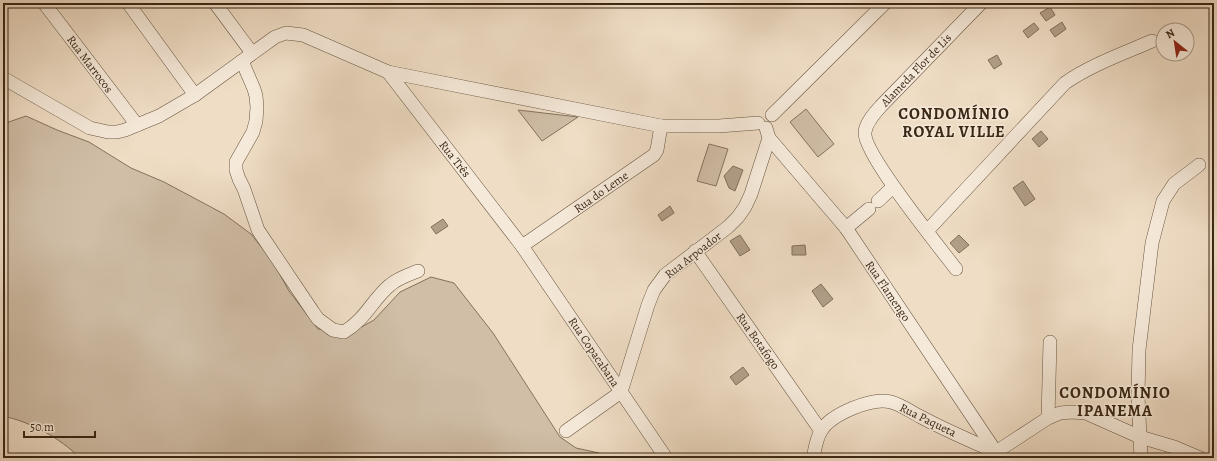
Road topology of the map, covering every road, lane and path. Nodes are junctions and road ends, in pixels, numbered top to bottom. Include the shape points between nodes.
1 (44, 3) edge
2 (128, 3) edge
3 (215, 3) edge
4 (885, 3) edge
5 (981, 3) edge
6 (1152, 41) dead end
7 (247, 57) junction
8 (3, 70) edge
9 (388, 72) junction
10 (8, 81) edge
11 (195, 95) junction
12 (137, 125) junction
13 (661, 126) junction
14 (764, 130) junction
15 (1199, 165) dead end
16 (893, 187) junction
17 (846, 228) junction
18 (927, 231) junction
19 (522, 246) junction
20 (695, 251) junction
21 (956, 269) dead end
22 (418, 271) dead end
23 (1050, 342) dead end
24 (621, 392) junction
25 (1048, 418) junction
26 (566, 431) dead end
27 (821, 431) junction
28 (1140, 437) junction
29 (996, 452) junction
30 (666, 458) edge
31 (814, 458) edge
32 (1141, 458) edge
33 (1200, 458) edge

1 - 12 street, Rua Marrocos
2 - 11 street
3 - 7 street
4 - 14 street, Rua Arpoador via 772,115 772,123
5 - 16 street, Alameda Flor de Lis via 881,106 868,123 864,132 868,144
6 - 18 street via 1093,66 1065,83
7 - 9 street via 275,37 286,33 296,34
7 - 11 street
7 - 22 street via 256,96 256,121 253,132 236,162 236,170 258,230 318,319 333,330 344,332 361,319 389,285
8 - 10 street
9 - 13 street
9 - 19 street, Rua Três
10 - 12 street via 98,131 117,132
11 - 12 street via 159,116
13 - 14 street via 719,126
13 - 19 street, Rua do Leme via 654,155
14 - 17 street, Rua Flamengo
14 - 20 street, Rua Arpoador via 751,194 745,207 728,227
15 - 28 street via 1174,184 1163,201 1152,244 1139,350
16 - 17 street
16 - 18 street
17 - 29 street, Rua Flamengo
18 - 21 street
19 - 24 street, Rua Copacabana
20 - 24 street, Rua Arpoador via 665,275 654,290
20 - 27 street, Rua Botafogo
23 - 25 street
24 - 26 street
24 - 30 street, Rua Copacabana
25 - 28 street via 1060,413 1086,413
25 - 29 street
27 - 29 street, Rua Paqueta via 836,417 849,410 864,404 892,402
27 - 31 street
28 - 32 street
28 - 33 street

